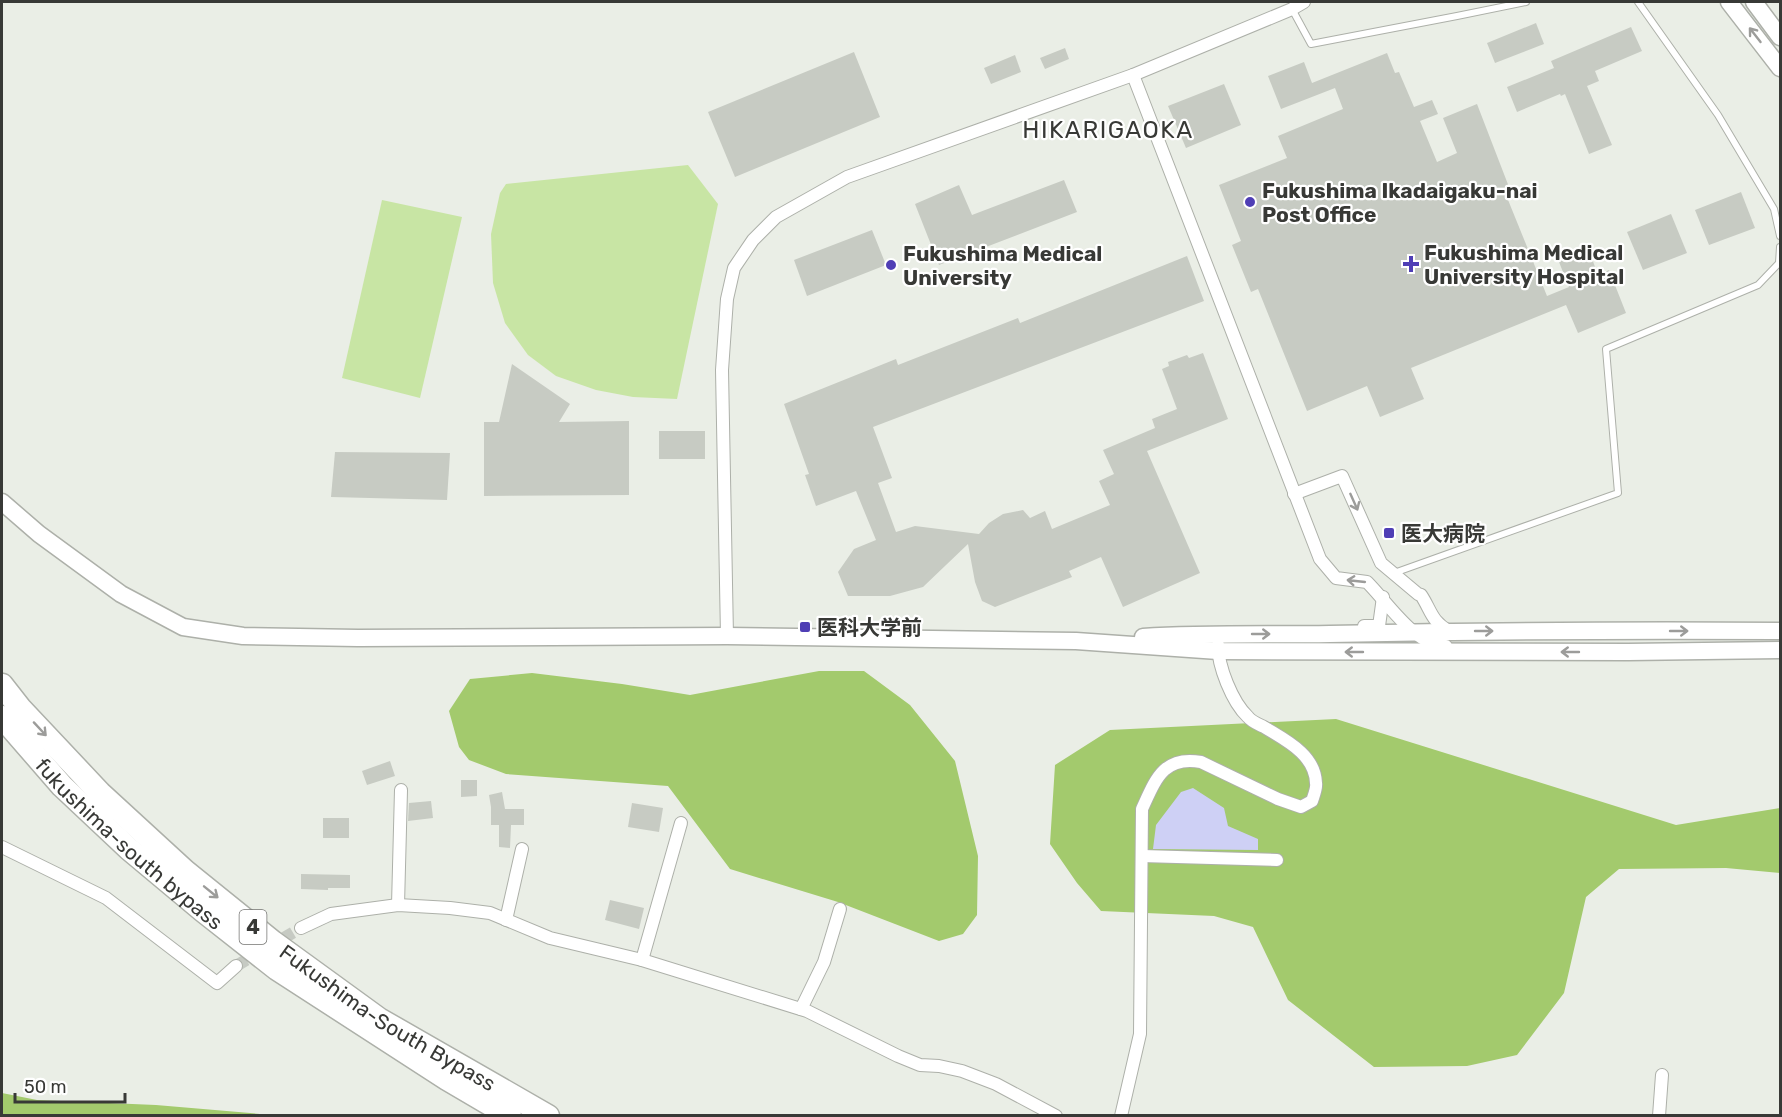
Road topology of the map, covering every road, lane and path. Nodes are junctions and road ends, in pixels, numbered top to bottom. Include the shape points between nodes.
1 (1304, 2) edge
2 (1526, 2) edge
3 (1638, 2) edge
4 (1729, 2) edge
5 (1754, 2) edge
6 (1292, 9) junction
7 (1780, 37) edge
8 (1780, 68) edge
9 (1133, 75) junction
10 (1780, 236) edge
11 (1780, 247) edge
12 (1294, 494) junction
13 (2, 502) edge
14 (1392, 574) junction
15 (1418, 594) junction
16 (1383, 597) junction
17 (1449, 631) junction
18 (1780, 631) edge
19 (1311, 634) junction
20 (1420, 634) junction
21 (727, 636) junction
22 (1218, 643) junction
23 (1780, 650) edge
24 (1515, 651) junction
25 (1398, 652) junction
26 (2, 685) edge
27 (2, 717) edge
28 (400, 790) dead end
29 (681, 823) dead end
30 (2, 846) edge
31 (522, 849) dead end
32 (1142, 856) junction
33 (1277, 860) dead end
34 (398, 905) junction
35 (840, 909) dead end
36 (506, 920) junction
37 (301, 928) tunnel mouth
38 (642, 960) junction
39 (236, 966) tunnel mouth
40 (801, 1009) junction
41 (1662, 1075) dead end
42 (510, 1116) edge
43 (548, 1116) edge
44 (1056, 1116) edge
45 (1121, 1116) edge
46 (1659, 1116) edge

1 - 6 street
2 - 6 lane via 1311,44
3 - 10 lane via 1718,115 1774,209
8 -> 4 street
5 - 7 street
6 - 9 street
9 - 12 street
9 - 21 street via 846,177 776,217 753,240 734,268 727,298 722,370
11 - 14 lane via 1779,263 1758,285 1606,349 1617,493
12 -> 14 street via 1342,476 1382,563
16 -> 12 street via 1367,582 1336,578 1320,559
13 - 21 street via 121,594 183,627 243,636
14 - 15 street
15 - 17 street via 1438,624
15 - 20 street via 1426,623
16 - 19 street via 1379,626 1320,628
16 - 20 street
17 -> 18 street
17 - 20 street
19 - 20 street
22 -> 19 street
20 - 24 street via 1438,646 1508,647
20 - 25 street
21 - 22 street
25 -> 22 street
22 - 32 street via 1236,703 1249,719 1298,748 1313,768 1317,784 1312,801 1301,807 1200,762 1175,762 1162,771 1143,809
23 -> 24 street
24 - 25 street
26 -> 43 highway, Fukushima-South Bypass / 4 via 100,793 185,871 273,942 379,1019
27 - 42 highway, fukushima-south bypass / 4 via 62,786 129,849 277,969
28 - 34 street
29 - 38 street
30 - 39 street via 106,898 217,983
31 - 36 street
32 - 33 street
32 - 45 street via 1140,1034
34 - 36 street via 490,913
34 - 37 street via 331,914
35 - 40 street via 824,962
36 - 38 street via 550,938
38 - 40 street
40 - 44 street via 920,1065 962,1071 996,1084
41 - 46 street

